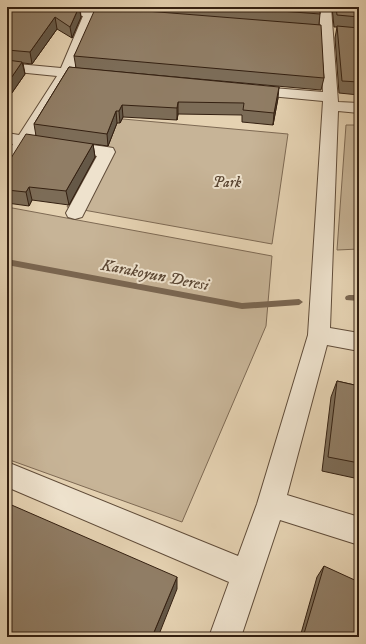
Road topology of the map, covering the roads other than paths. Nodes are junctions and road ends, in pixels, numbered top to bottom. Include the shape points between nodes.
1 (325, 7) edge
2 (7, 8) edge
3 (93, 10) edge
4 (135, 16) edge
5 (7, 67) edge
6 (66, 72) junction
7 (105, 76) edge
8 (237, 88) edge
9 (330, 102) junction
10 (359, 108) edge
11 (7, 138) edge
12 (24, 140) junction
13 (7, 167) edge
14 (75, 213) dead end
15 (319, 335) junction
16 (359, 342) edge
17 (7, 474) edge
18 (271, 504) junction
19 (359, 531) edge
20 (246, 574) junction
21 (225, 637) edge

1 - 9 street
2 - 3 street
3 - 4 street
3 - 6 street
5 - 6 street
6 - 7 street
6 - 12 street
8 - 9 street
9 - 10 street
9 - 15 street
11 - 12 street
12 - 13 street
12 - 14 street via 107,152
15 - 16 street
15 - 18 street
17 - 20 street
18 - 19 street
18 - 20 street
20 - 21 street

